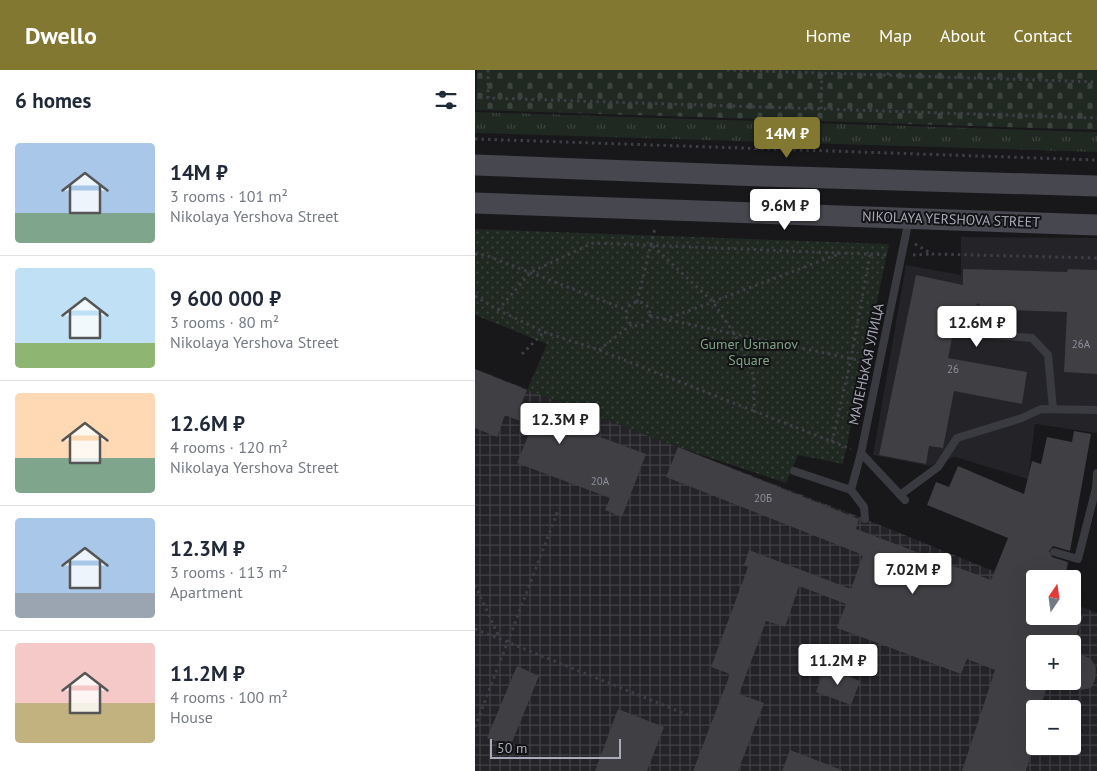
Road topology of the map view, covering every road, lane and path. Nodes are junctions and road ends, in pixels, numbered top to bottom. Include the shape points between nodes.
1 (488, 70) edge
2 (727, 70) edge
3 (752, 70) edge
4 (888, 70) edge
5 (822, 72) edge
6 (888, 75) junction
7 (1097, 82) edge
8 (821, 109) junction
9 (1097, 118) edge
10 (475, 139) edge
11 (1097, 160) edge
12 (475, 165) edge
13 (1097, 186) edge
14 (475, 203) edge
15 (910, 217) junction
16 (1097, 225) edge
17 (645, 228) dead end
18 (655, 228) junction
19 (665, 229) dead end
20 (905, 239) junction
21 (652, 245) junction
22 (842, 253) junction
23 (475, 254) edge
24 (870, 254) junction
25 (932, 254) junction
26 (902, 255) junction
27 (1097, 258) edge
28 (531, 272) junction
29 (475, 296) edge
30 (637, 302) junction
31 (713, 302) junction
32 (978, 309) dead end
33 (498, 310) junction
34 (627, 310) junction
35 (650, 316) junction
36 (664, 320) junction
37 (632, 324) junction
38 (545, 332) junction
39 (735, 335) junction
40 (599, 350) junction
41 (522, 354) dead end
42 (851, 359) junction
43 (879, 365) junction
44 (1053, 409) junction
45 (1097, 410) edge
46 (754, 411) junction
47 (832, 442) junction
48 (861, 453) junction
49 (794, 471) dead end
50 (1097, 474) edge
51 (1097, 488) edge
52 (851, 490) junction
53 (559, 508) dead end
54 (865, 519) dead end
55 (1055, 552) dead end
56 (475, 586) edge
57 (475, 629) edge
58 (500, 639) junction
59 (509, 643) junction
60 (688, 715) dead end
61 (475, 727) edge

1 - 8 path via 488,98
2 - 3 path
3 - 5 path
4 - 6 path
5 - 6 path
5 - 8 path
6 - 7 path
8 - 9 path
10 - 11 path
12 - 13 main road
14 - 15 main road, NIKOLAYA YERSHOVA STREET
15 - 16 main road, NIKOLAYA YERSHOVA STREET
15 - 20 lane, МАЛЕНЬКАЯ УЛИЦА
17 - 18 path
18 - 19 path
18 - 21 path
20 - 25 path
20 - 26 lane, МАЛЕНЬКАЯ УЛИЦА
21 - 22 path
21 - 28 path via 593,243
21 - 30 path
21 - 31 path
22 - 24 path
22 - 31 path
23 - 28 path
24 - 26 path
24 - 42 path
25 - 26 path
25 - 27 path
26 - 43 lane, МАЛЕНЬКАЯ УЛИЦА
28 - 33 path
28 - 34 path
29 - 33 path
30 - 34 path
30 - 35 path via 647,306
31 - 36 path
31 - 39 path
32 - 44 lane via 980,334 1032,338 1048,355
33 - 38 path
34 - 37 path via 627,318
35 - 36 path
35 - 37 path via 643,325
36 - 39 path
37 - 40 path
38 - 40 path
38 - 41 path
39 - 42 path
39 - 46 path via 754,376
40 - 46 path
42 - 43 path
42 - 47 path
43 - 48 lane, МАЛЕНЬКАЯ УЛИЦА
44 - 45 lane
44 - 48 lane via 1041,409 957,438 938,467 902,497
46 - 47 path
47 - 48 path
48 - 52 lane, МАЛЕНЬКАЯ УЛИЦА
49 - 52 lane
50 - 51 lane
51 - 55 lane via 1078,559
52 - 54 lane via 864,507
53 - 59 path
56 - 58 path
57 - 58 path
58 - 59 path
59 - 60 path
59 - 61 path

